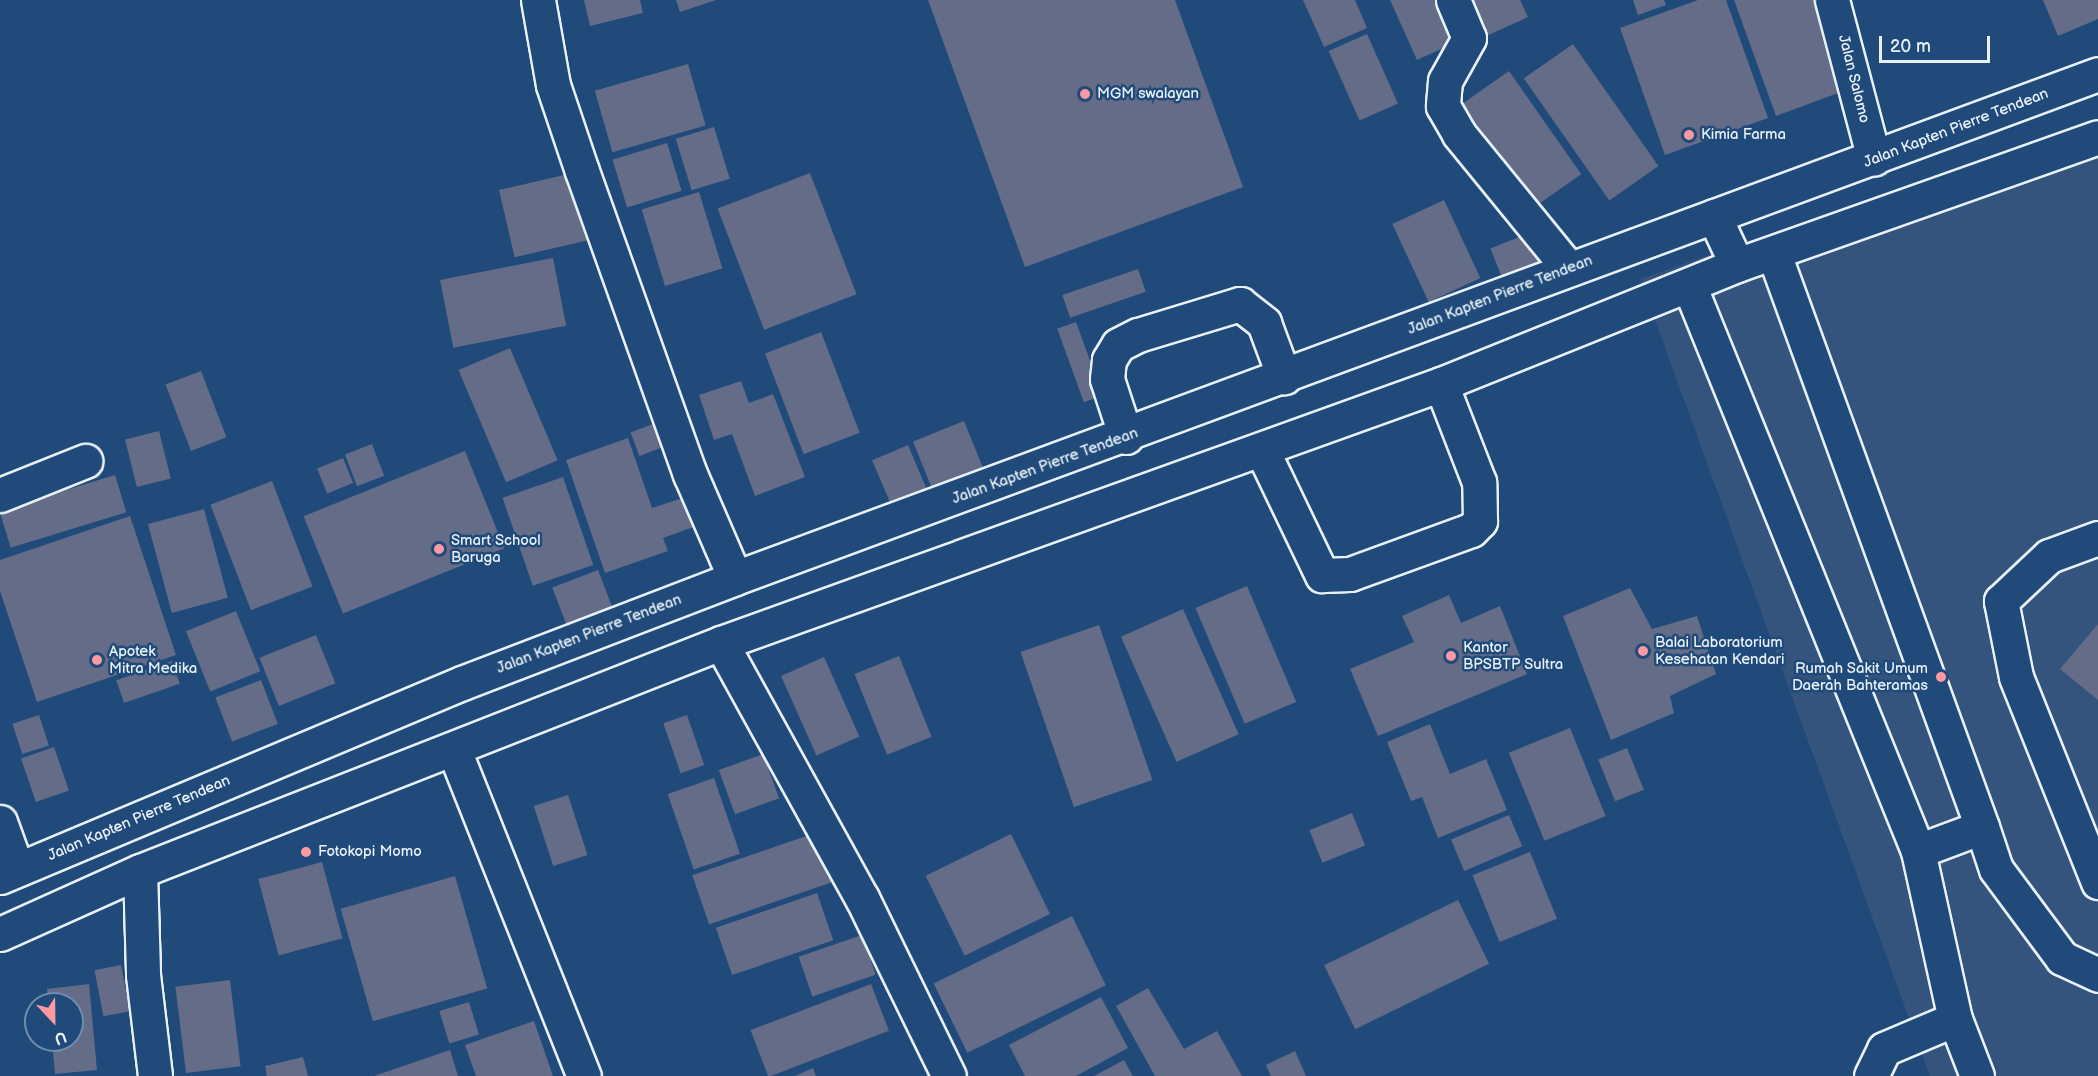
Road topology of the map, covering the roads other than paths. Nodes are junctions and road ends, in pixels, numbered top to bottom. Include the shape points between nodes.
1 (538, 0) edge
2 (1452, 0) edge
3 (1832, 0) edge
4 (2098, 74) edge
5 (2098, 137) edge
6 (1874, 159) junction
7 (1714, 216) junction
8 (1774, 254) junction
9 (1737, 265) junction
10 (1569, 269) junction
11 (1689, 285) junction
12 (1284, 377) junction
13 (1441, 384) junction
14 (1126, 437) junction
15 (1262, 450) junction
16 (85, 461) dead end
17 (0, 495) edge
18 (2098, 538) edge
19 (735, 578) junction
20 (721, 643) junction
21 (454, 750) junction
22 (0, 822) edge
23 (1982, 826) junction
24 (1918, 851) junction
25 (140, 871) junction
26 (8, 873) edge
27 (2098, 882) edge
28 (0, 934) edge
29 (2098, 975) edge
30 (1955, 1019) junction
31 (155, 1076) edge
32 (584, 1076) edge
33 (949, 1076) edge
34 (1871, 1076) edge
35 (1977, 1076) edge

1 - 19 main road via 553,85 582,171 690,474
2 - 10 main road via 1469,38 1445,81 1443,106 1459,134
3 - 6 main road, Jalan Salomo
4 - 6 main road, Jalan Kapten Pierre Tendean
5 - 8 main road
6 - 7 main road, Jalan Kapten Pierre Tendean
7 - 9 main road
7 - 10 main road, Jalan Kapten Pierre Tendean
8 - 9 main road
8 - 23 main road
9 - 11 main road
10 - 12 main road, Jalan Kapten Pierre Tendean
11 - 13 main road
11 - 24 main road
12 - 14 main road, Jalan Kapten Pierre Tendean
12 - 14 main road via 1264,324 1240,304 1138,335 1118,345 1109,360 1107,379
13 - 15 main road
13 - 15 main road via 1479,482 1480,521 1471,530 1350,574 1322,575
14 - 19 main road, Jalan Kapten Pierre Tendean
15 - 20 main road
16 - 17 main road
18 - 27 main road via 2049,556 2001,601 2016,677
19 - 26 main road, Jalan Kapten Pierre Tendean via 462,683
20 - 21 main road
20 - 33 main road via 862,898
21 - 25 main road
21 - 32 main road
22 - 26 main road
23 - 24 main road
23 - 29 main road via 1996,869 2055,949
24 - 30 main road
25 - 28 main road
25 - 31 main road via 143,975
30 - 34 main road via 1884,1049
30 - 35 main road

